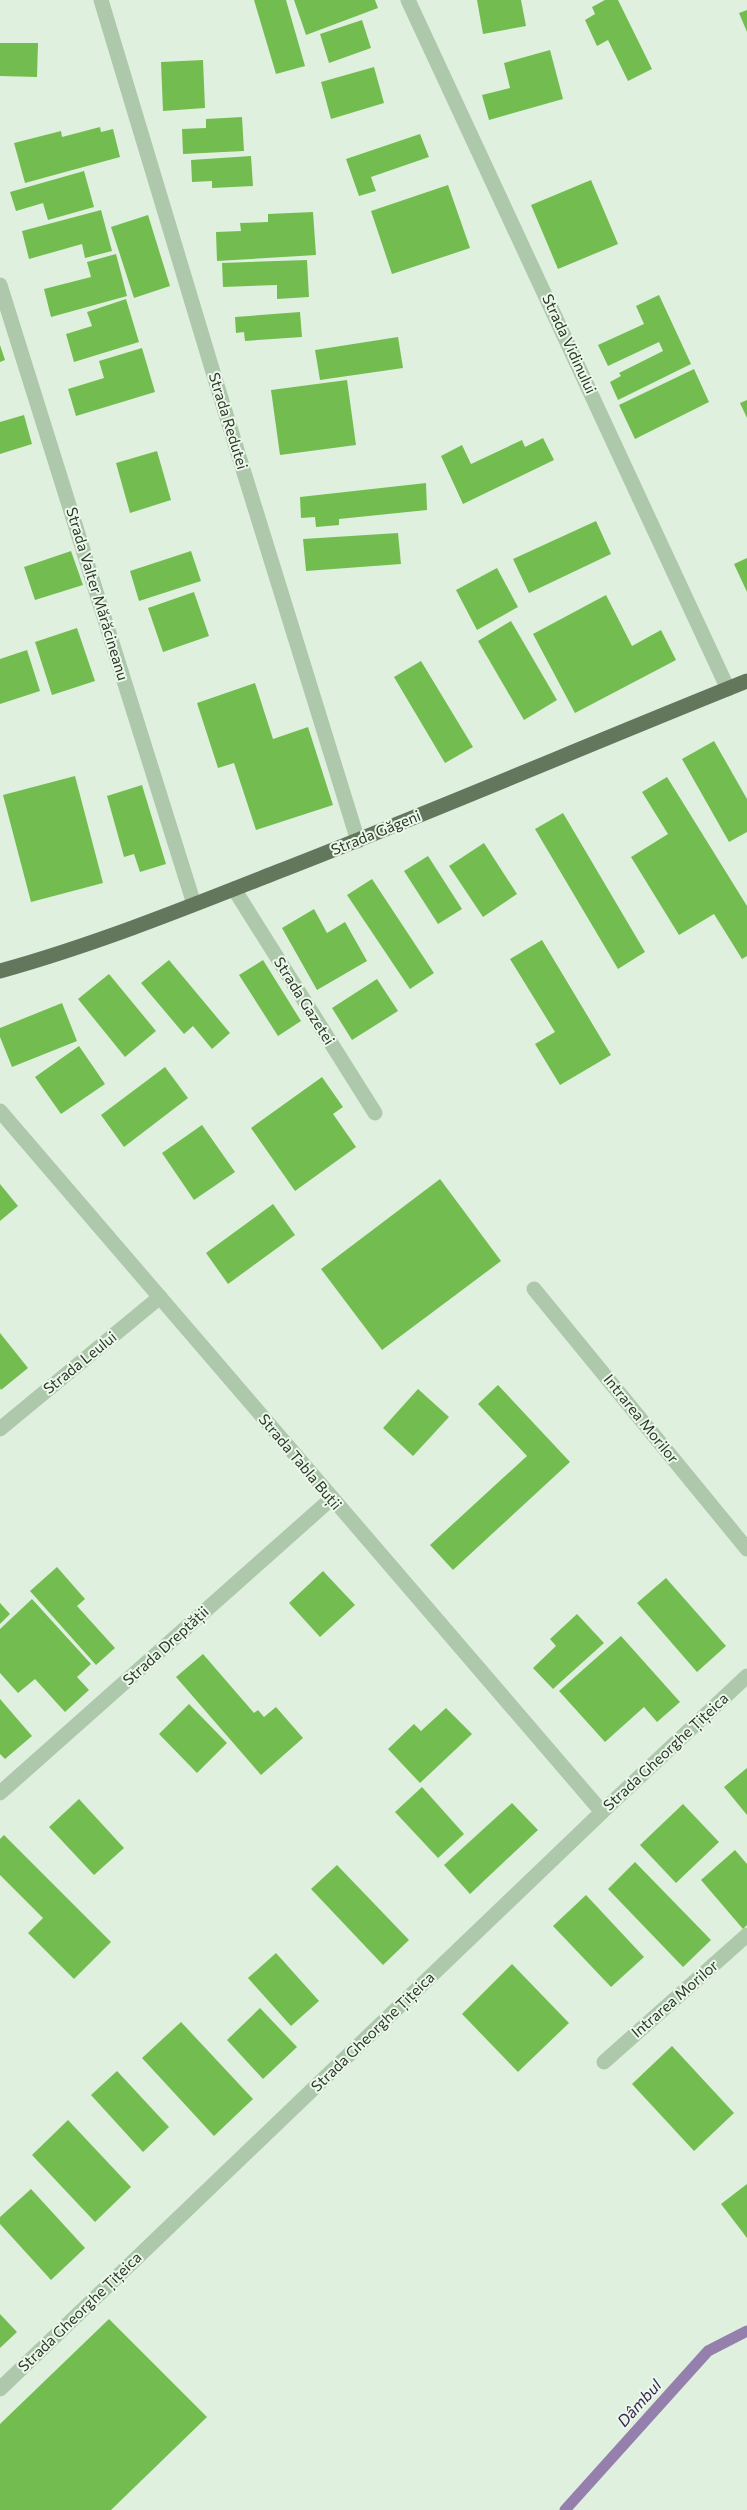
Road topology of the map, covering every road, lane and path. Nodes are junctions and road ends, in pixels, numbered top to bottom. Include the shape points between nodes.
1 (101, 0) edge
2 (408, 0) edge
3 (0, 285) edge
4 (747, 681) edge
5 (728, 689) junction
6 (358, 841) junction
7 (234, 889) junction
8 (194, 904) junction
9 (0, 971) edge
10 (0, 1111) edge
11 (374, 1114) dead end
12 (534, 1289) dead end
13 (160, 1297) junction
14 (0, 1429) edge
15 (331, 1499) junction
16 (747, 1549) edge
17 (747, 1676) edge
18 (0, 1793) edge
19 (602, 1812) junction
20 (747, 1936) edge
21 (604, 2062) dead end
22 (0, 2389) edge

1 - 6 street, Strada Redutei
2 - 5 street, Strada Vidinului
3 - 8 street, Strada Valter Mărăcineanu
4 - 5 main road, Strada Găgeni
5 - 6 main road, Strada Găgeni
6 - 7 main road, Strada Găgeni
7 - 8 main road, Strada Găgeni
7 - 11 street, Strada Gazetei
8 - 9 main road, Strada Găgeni via 70,950
10 - 13 street, Strada Tabla Buții
12 - 16 street, Intrarea Morilor
13 - 14 street, Strada Leului
13 - 15 street, Strada Tabla Buții
15 - 18 street, Strada Dreptății
15 - 19 street, Strada Tabla Buții
17 - 19 street, Strada Gheorghe Țițeica
19 - 22 street, Strada Gheorghe Țițeica
20 - 21 street, Intrarea Morilor

